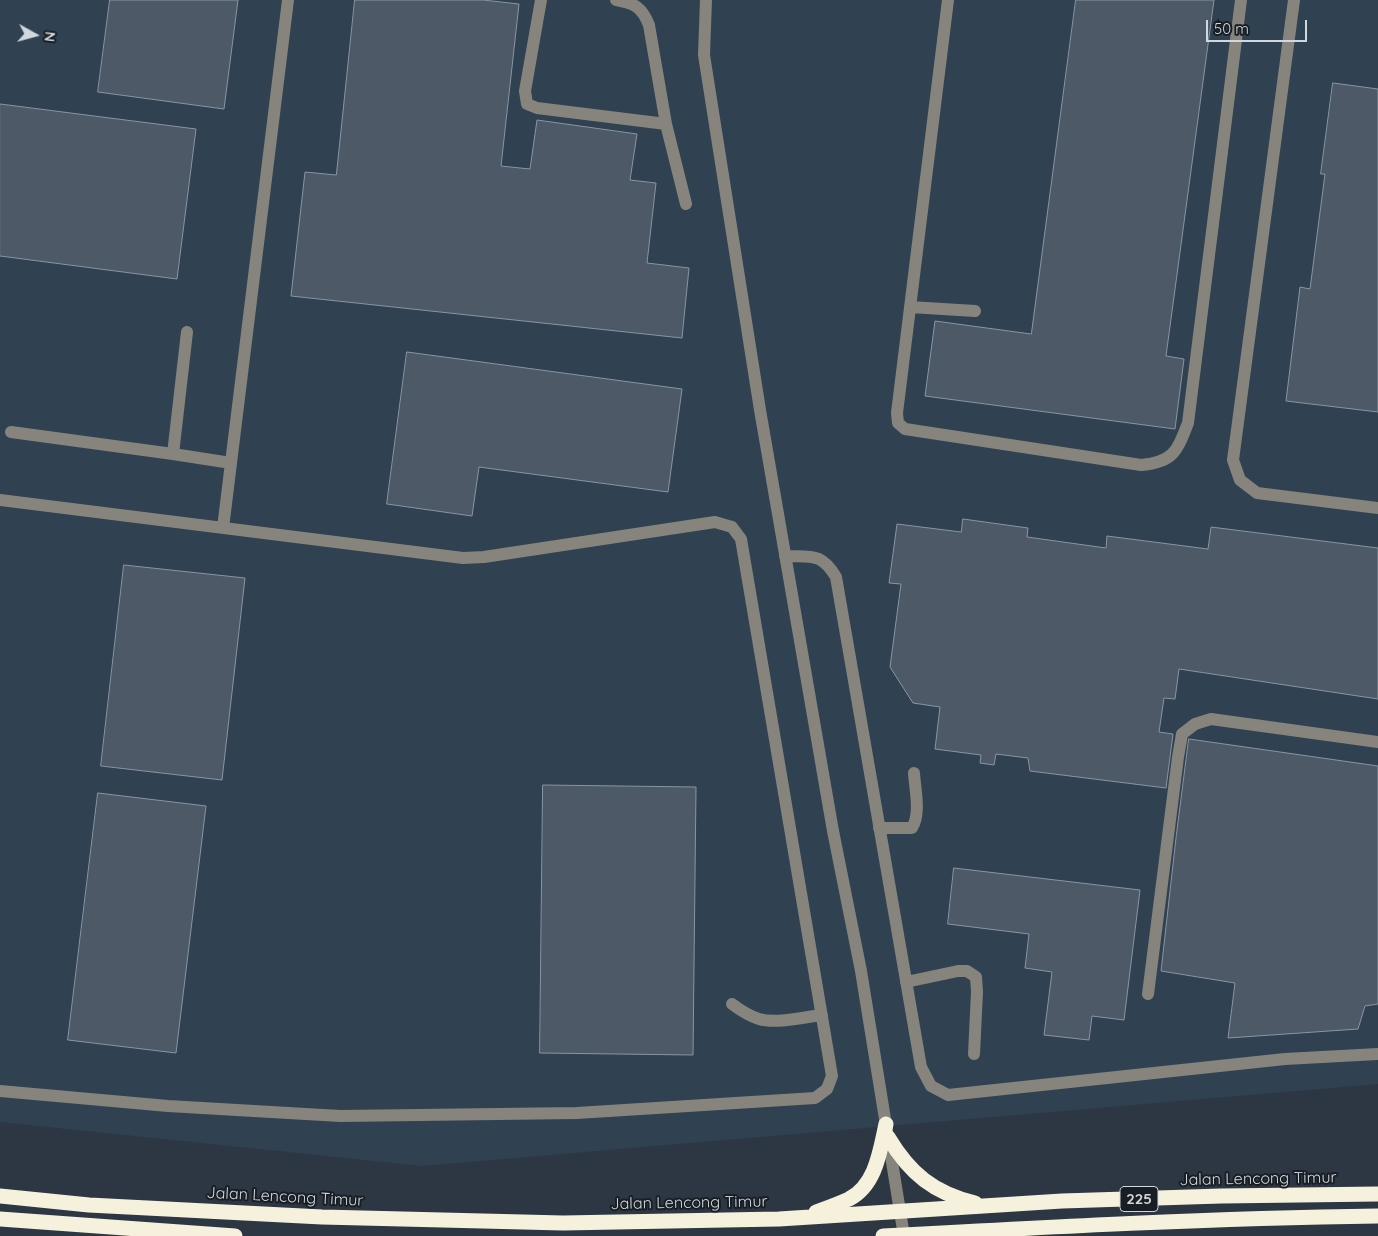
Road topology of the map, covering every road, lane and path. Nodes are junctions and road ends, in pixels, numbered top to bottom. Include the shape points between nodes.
1 (288, 0) edge
2 (541, 0) edge
3 (616, 0) edge
4 (706, 0) edge
5 (948, 0) edge
6 (1241, 0) edge
7 (1294, 0) edge
8 (666, 124) junction
9 (686, 204) dead end
10 (910, 307) junction
11 (976, 311) dead end
12 (187, 332) dead end
13 (11, 432) dead end
14 (173, 454) junction
15 (231, 463) junction
16 (0, 500) edge
17 (1378, 508) edge
18 (223, 528) junction
19 (785, 556) junction
20 (1378, 742) edge
21 (914, 773) dead end
22 (879, 828) junction
23 (906, 982) junction
24 (1148, 994) dead end
25 (732, 1004) dead end
26 (822, 1015) junction
27 (974, 1054) dead end
28 (1378, 1054) edge
29 (0, 1091) edge
30 (887, 1130) junction
31 (1378, 1194) edge
32 (0, 1196) edge
33 (988, 1206) junction
34 (901, 1212) junction
35 (1378, 1216) edge
36 (805, 1217) junction
37 (0, 1219) edge
38 (1012, 1229) junction
39 (904, 1235) edge
40 (234, 1236) edge
41 (883, 1236) edge
42 (986, 1236) edge

1 - 15 street
2 - 8 street via 525,91 527,104 537,108
3 - 8 street via 632,3 645,14
4 - 19 street via 704,54
5 - 10 street
6 - 10 street via 1188,422 1180,444 1171,456 1158,463 1141,465 906,429 898,423 897,413
7 - 17 street via 1233,460 1240,480 1257,493
8 - 9 street
10 - 11 street
12 - 14 street
13 - 14 street
14 - 15 street
15 - 18 street
16 - 18 street
18 - 26 street via 463,558 715,522 732,527 741,539
19 - 22 street via 818,557 836,577
19 - 30 street
20 - 24 street via 1211,719 1195,724 1182,734
21 - 22 street via 917,814 912,828
22 - 23 street
23 - 27 street via 958,971 967,971 976,977
23 - 28 street via 921,1067 931,1086 948,1095 1285,1059
25 - 26 street via 761,1020
26 - 29 street via 832,1076 827,1090 815,1098 577,1113 340,1116 168,1106
30 - 33 highway via 903,1160 929,1184 947,1194
30 - 34 street
30 - 36 highway via 876,1165 861,1190
31 - 33 highway, Jalan Lencong Timur / 225 via 1211,1196
32 - 36 highway, Jalan Lencong Timur / 225 via 108,1206 441,1221 671,1222
33 - 34 highway, Jalan Lencong Timur / 225
34 - 36 highway, Jalan Lencong Timur / 225
34 - 39 street
35 - 38 highway, 225 via 1156,1221
37 - 40 highway
38 - 39 highway, 225
38 - 42 highway
39 - 41 highway, 225

